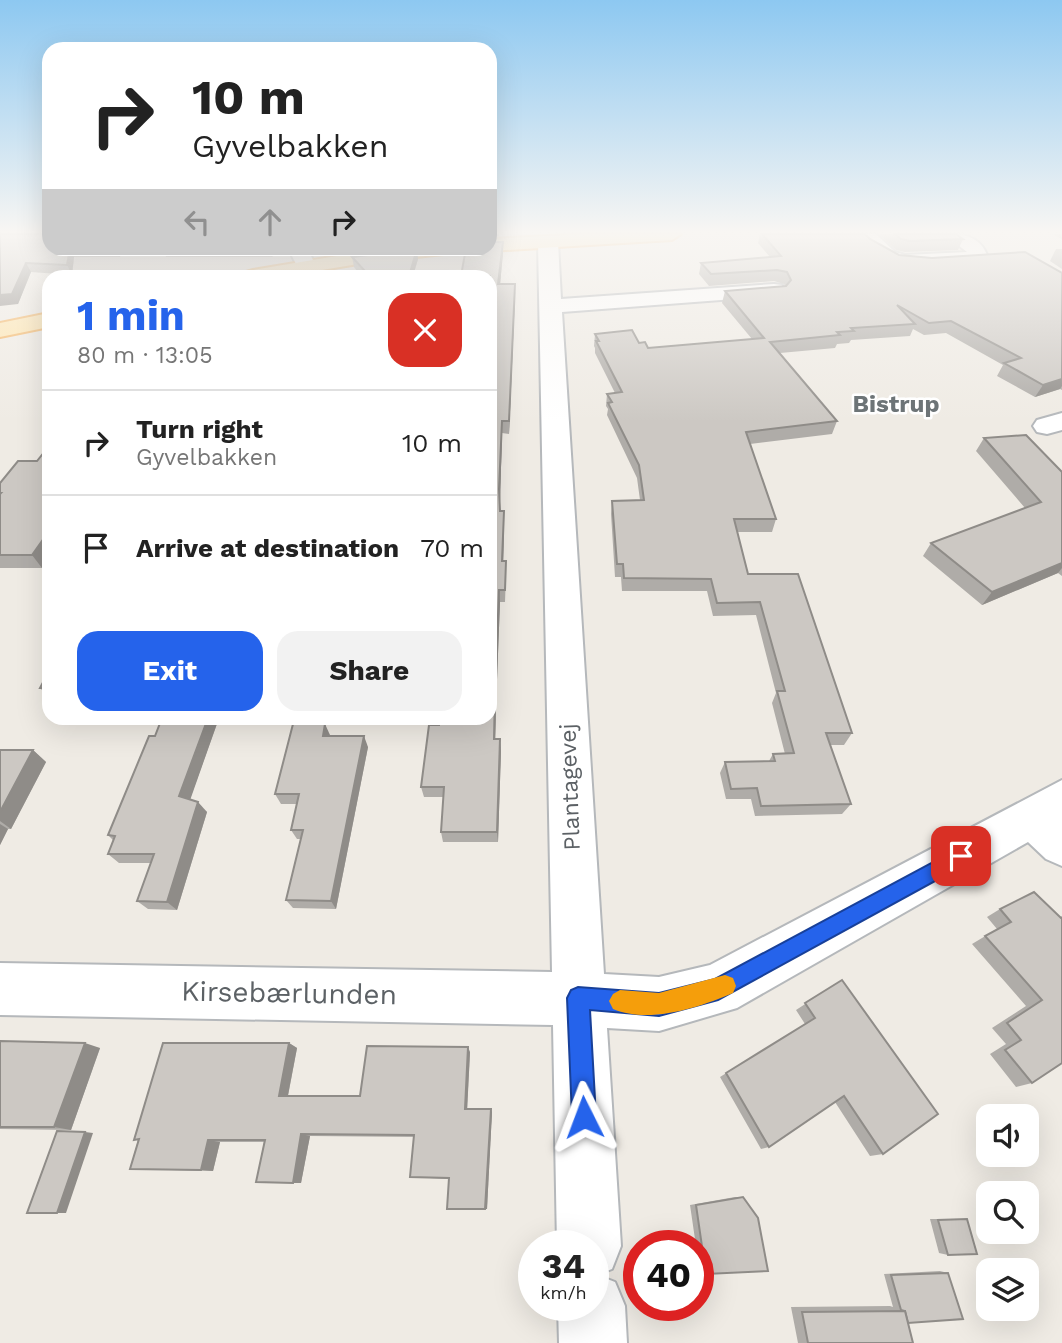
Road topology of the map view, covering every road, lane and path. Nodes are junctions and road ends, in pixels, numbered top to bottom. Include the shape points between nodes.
1 (552, 297) edge
2 (694, 297) edge
3 (553, 317) junction
4 (42, 321) edge
5 (0, 330) edge
6 (1053, 820) edge
7 (0, 989) edge
8 (578, 998) junction
9 (588, 1230) edge
10 (592, 1321) edge
11 (593, 1343) edge

1 - 3 street, Plantagevej
2 - 3 street via 690,297 703,316
3 - 8 street, Plantagevej
4 - 5 main road
6 - 8 street, Kirsebærlunden via 718,989 659,1004
7 - 8 street, Kirsebærlunden
8 - 9 street, Plantagevej
10 - 11 street

